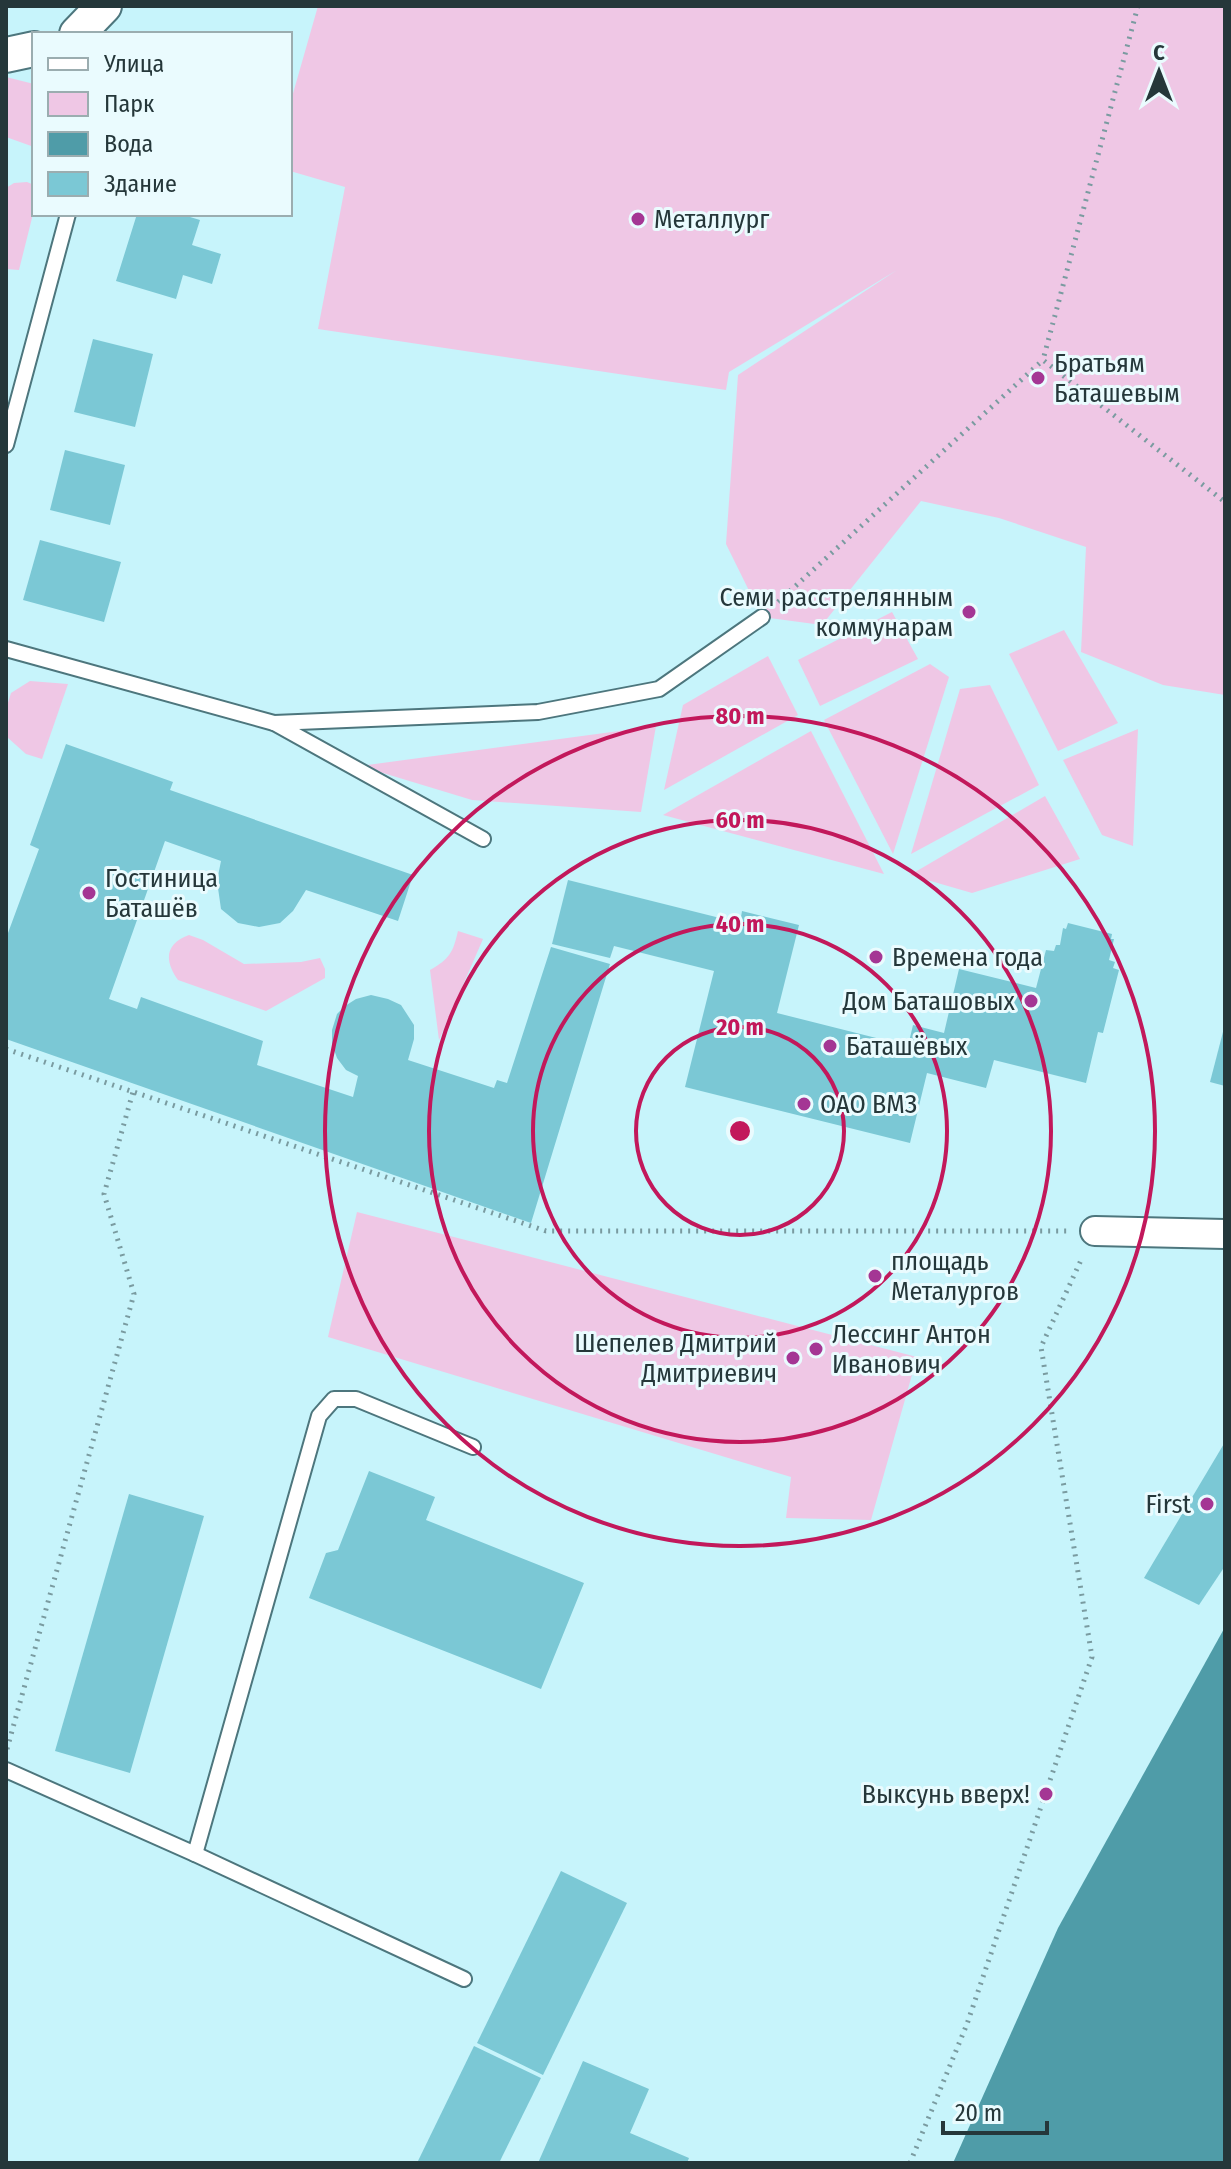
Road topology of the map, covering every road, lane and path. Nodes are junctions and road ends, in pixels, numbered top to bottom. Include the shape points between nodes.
1 (104, 6) edge
2 (1138, 6) edge
3 (79, 32) edge
4 (67, 216) edge
5 (1043, 360) junction
6 (6, 445) edge
7 (1225, 502) edge
8 (762, 617) joint
9 (6, 649) edge
10 (274, 723) junction
11 (483, 839) dead end
12 (6, 1049) edge
13 (133, 1092) junction
14 (1095, 1231) junction
15 (1225, 1234) edge
16 (473, 1447) dead end
17 (6, 1752) edge
18 (6, 1770) edge
19 (195, 1854) junction
20 (464, 1979) dead end
21 (910, 2163) edge

1 - 3 street
2 - 5 path
4 - 6 lane
5 - 7 path
5 - 8 path
8 - 10 lane via 659,689 538,712
9 - 10 lane
10 - 11 lane
12 - 13 path
13 - 14 path via 546,1231
13 - 17 path via 104,1194 134,1294
14 - 15 street
14 - 21 path via 1041,1347 1092,1657 967,2024
16 - 19 lane via 356,1399 334,1399 319,1416
18 - 19 lane
19 - 20 lane

